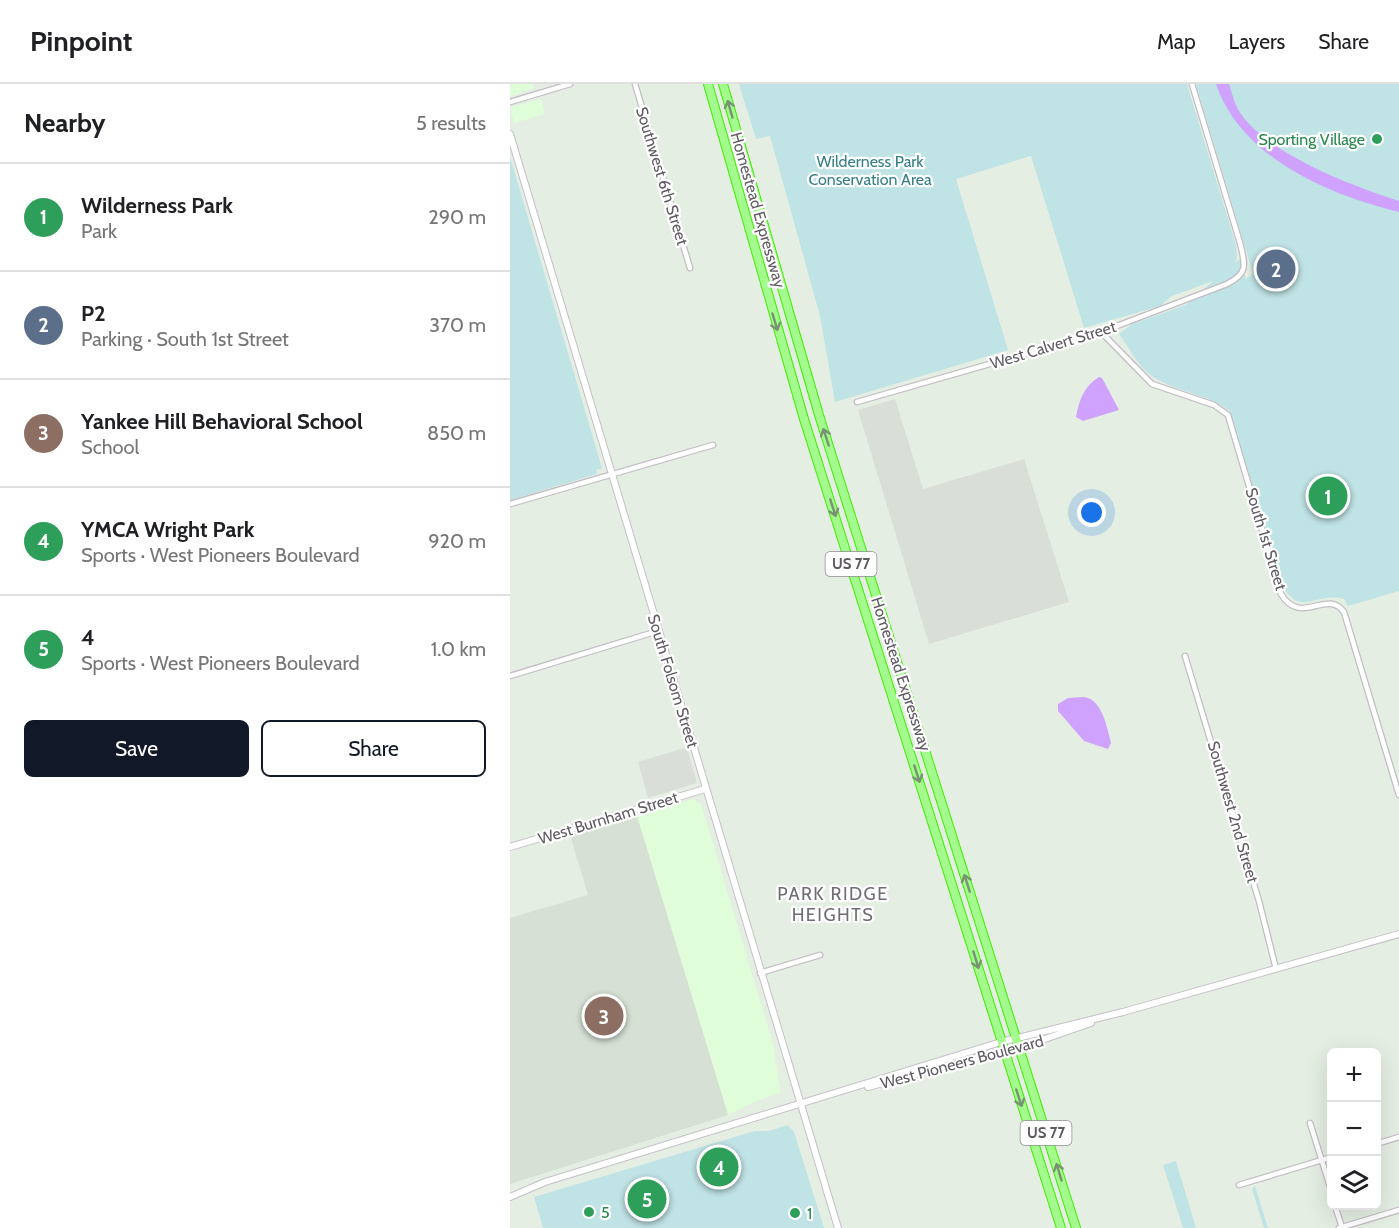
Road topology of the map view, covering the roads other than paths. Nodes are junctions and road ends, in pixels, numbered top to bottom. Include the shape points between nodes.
1 (570, 84) edge
2 (635, 84) edge
3 (708, 84) edge
4 (723, 84) edge
5 (1192, 84) edge
6 (510, 102) edge
7 (510, 134) edge
8 (690, 268) dead end
9 (1101, 332) junction
10 (857, 402) dead end
11 (713, 445) dead end
12 (612, 475) junction
13 (510, 504) edge
14 (658, 631) junction
15 (1185, 656) dead end
16 (510, 676) edge
17 (705, 789) junction
18 (1399, 795) edge
19 (510, 847) edge
20 (1399, 934) edge
21 (820, 955) dead end
22 (1276, 969) junction
23 (760, 973) junction
24 (1018, 1043) junction
25 (1003, 1046) junction
26 (799, 1105) junction
27 (1310, 1123) dead end
28 (1399, 1137) edge
29 (1381, 1143) edge
30 (1327, 1158) edge
31 (1322, 1160) junction
32 (1327, 1176) edge
33 (1239, 1185) dead end
34 (510, 1197) edge
35 (1336, 1210) edge
36 (1399, 1210) edge
37 (838, 1228) edge
38 (1061, 1228) edge
39 (1076, 1228) edge
40 (1341, 1228) edge

1 - 6 street
2 - 8 street, Southwest 6th Street
3 -> 25 highway, Homestead Expressway / US 77 via 804,419
24 -> 4 highway, Homestead Expressway / US 77 via 819,415
5 - 9 street, West Calvert Street via 1240,243 1244,272 1227,284
7 - 12 main road, South Folsom Street
9 - 10 street, West Calvert Street
9 - 18 street, South 1st Street via 1152,384 1214,405 1228,415 1285,600 1304,609 1334,603 1344,612
11 - 12 street
12 - 13 street
12 - 14 main road, South Folsom Street
14 - 16 street
14 - 17 main road, South Folsom Street
15 - 22 street, Southwest 2nd Street
17 - 19 main road, West Burnham Street
17 - 23 main road, South Folsom Street
20 - 22 main road, West Pioneers Boulevard
21 - 23 street
22 - 24 main road, West Pioneers Boulevard
23 - 26 main road, South Folsom Street
24 - 25 main road, West Pioneers Boulevard
39 -> 24 highway, Homestead Expressway / US 77
25 - 26 main road, West Pioneers Boulevard
25 -> 38 highway, Homestead Expressway / US 77
26 - 34 main road, West Pioneers Boulevard via 545,1182
26 - 37 main road, South Folsom Street
27 - 31 street
28 - 29 street
30 - 31 street
31 - 32 street
31 - 33 street
35 - 40 street
36 - 40 street

